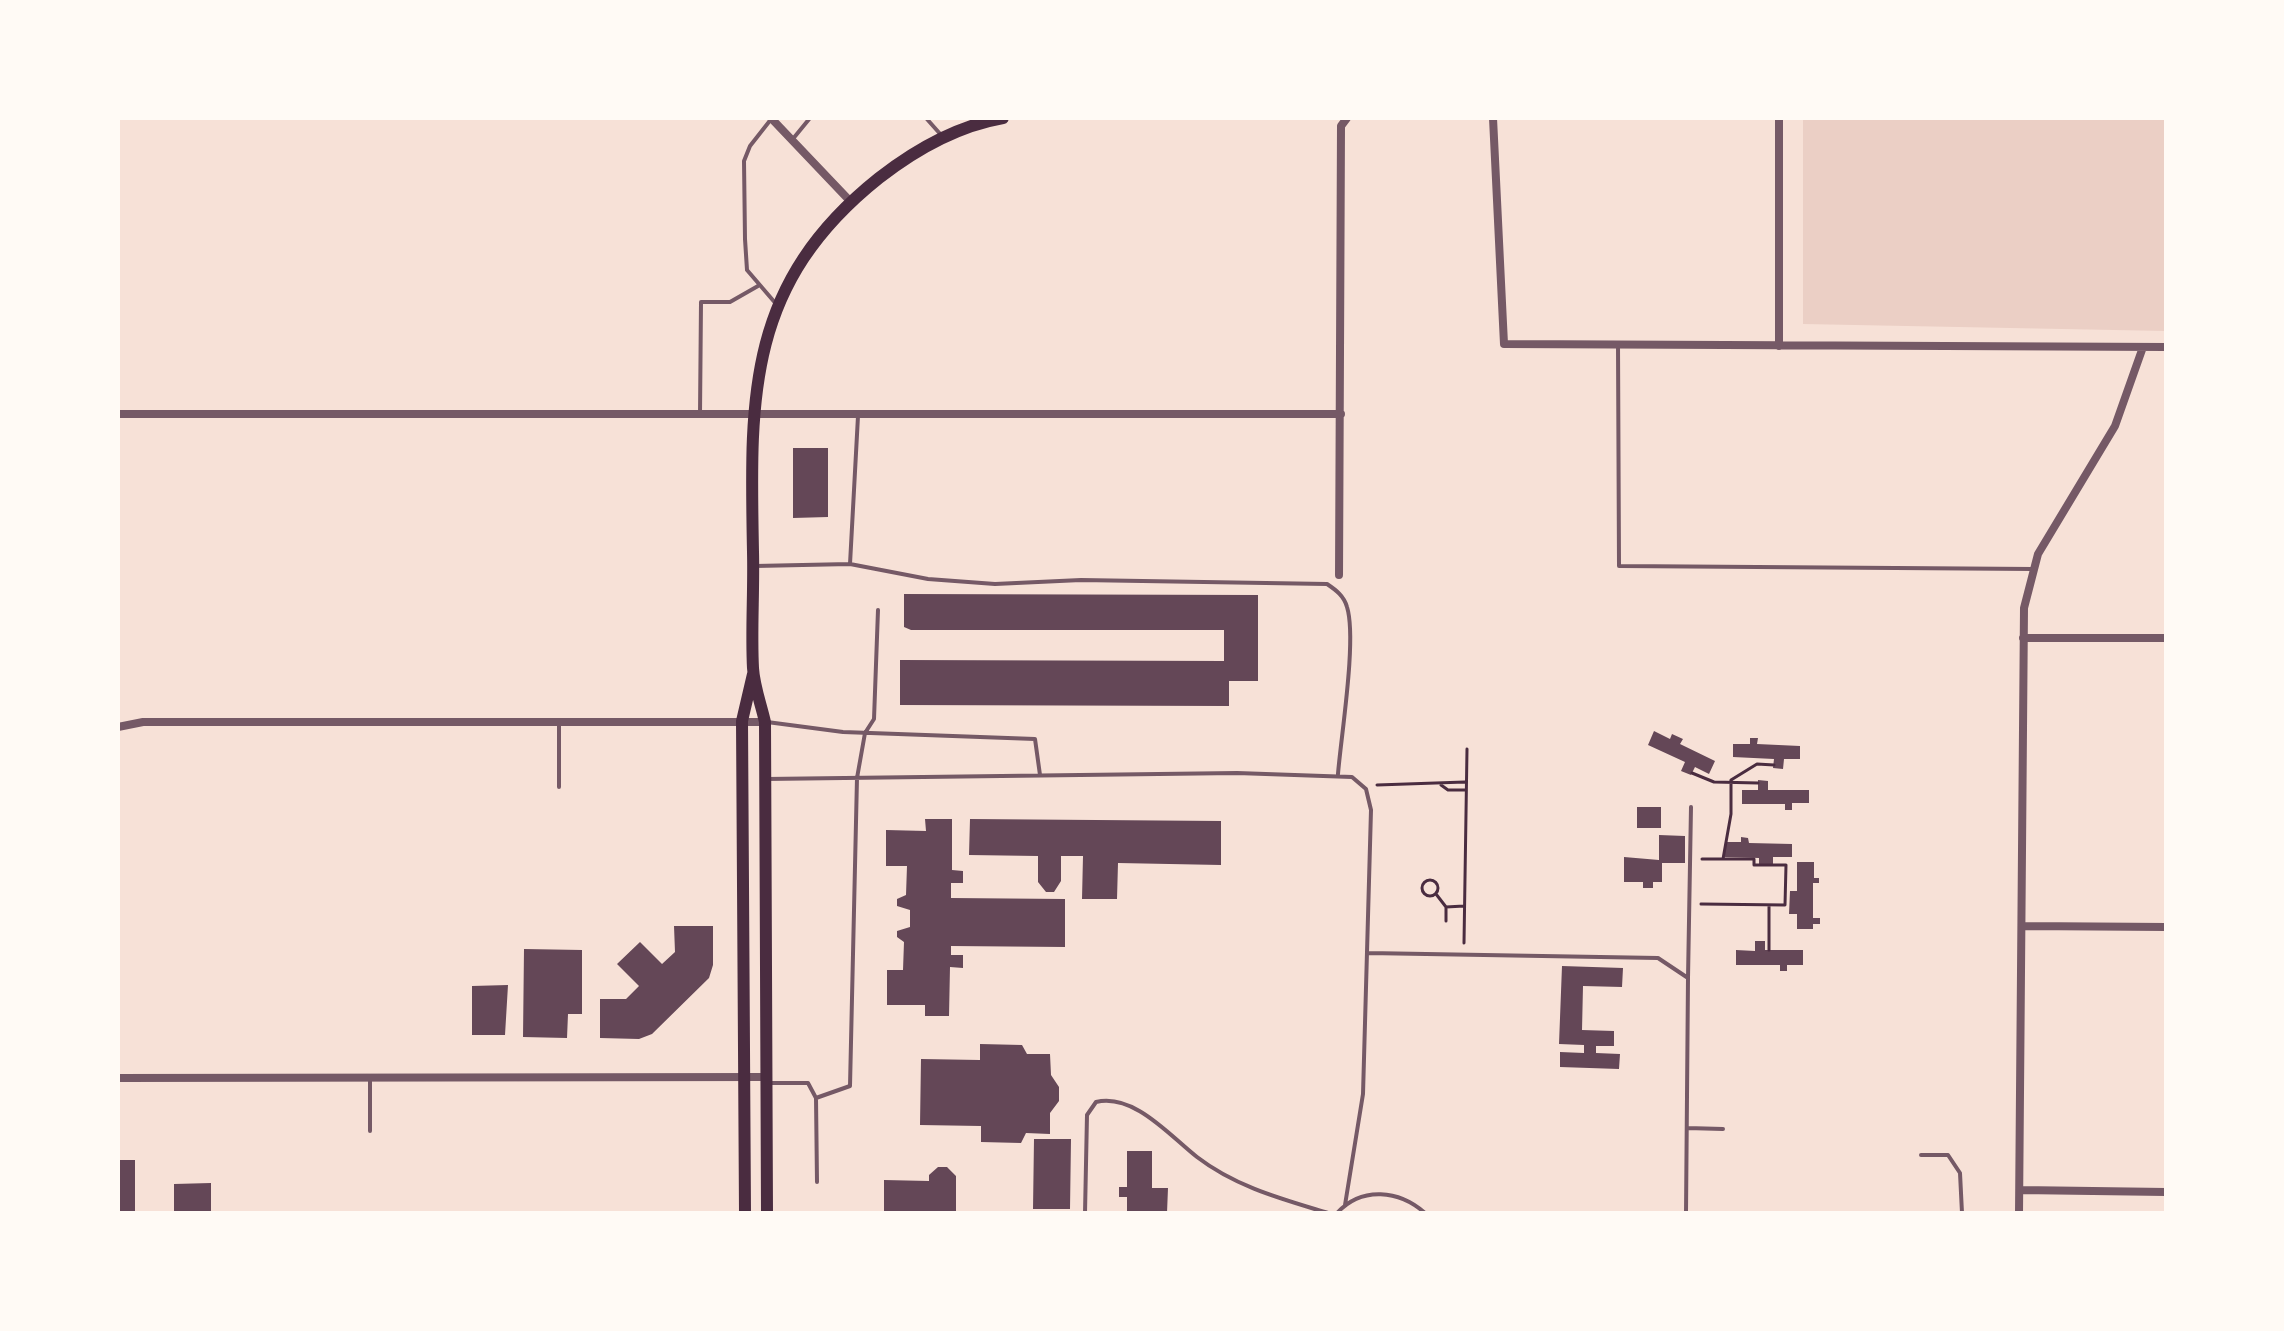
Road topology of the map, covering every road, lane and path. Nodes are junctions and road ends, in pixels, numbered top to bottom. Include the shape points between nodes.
1 (771, 118) edge
2 (810, 118) edge
3 (926, 118) edge
4 (1003, 118) edge
5 (1347, 118) edge
6 (1493, 118) edge
7 (1779, 118) edge
8 (943, 138) junction
9 (792, 140) junction
10 (850, 201) junction
11 (758, 286) junction
12 (778, 306) junction
13 (1618, 345) junction
14 (1779, 346) junction
15 (2143, 347) junction
16 (2166, 347) edge
17 (858, 413) junction
18 (118, 414) edge
19 (700, 414) junction
20 (753, 414) junction
21 (1341, 414) junction
22 (850, 564) junction
23 (753, 566) junction
24 (2033, 569) junction
25 (1339, 575) joint
26 (1338, 591) junction
27 (878, 610) dead end
28 (2023, 638) junction
29 (2166, 638) edge
30 (753, 671) junction
31 (559, 721) junction
32 (742, 721) junction
33 (765, 722) junction
34 (118, 727) edge
35 (865, 733) junction
36 (1467, 749) dead end
37 (1774, 765) dead end
38 (1692, 773) dead end
39 (1338, 774) junction
40 (1040, 775) junction
41 (857, 778) junction
42 (764, 779) junction
43 (1466, 782) junction
44 (1731, 783) junction
45 (1758, 783) dead end
46 (1362, 785) junction
47 (1441, 785) junction
48 (559, 787) dead end
49 (1466, 790) junction
50 (1691, 807) dead end
51 (1690, 859) junction
52 (1723, 859) junction
53 (1435, 894) dead end
54 (1689, 904) junction
55 (1769, 905) junction
56 (1464, 906) junction
57 (1446, 907) junction
58 (1446, 921) dead end
59 (2023, 926) junction
60 (2166, 927) edge
61 (1769, 950) dead end
62 (1367, 953) junction
63 (1465, 954) junction
64 (1688, 978) junction
65 (370, 1077) junction
66 (744, 1077) junction
67 (118, 1078) edge
68 (767, 1080) junction
69 (816, 1098) junction
70 (1687, 1128) junction
71 (1723, 1129) dead end
72 (370, 1131) dead end
73 (1921, 1155) dead end
74 (817, 1182) dead end
75 (2020, 1190) junction
76 (2166, 1192) edge
77 (1345, 1205) junction
78 (745, 1213) edge
79 (767, 1213) edge
80 (1085, 1213) edge
81 (1328, 1213) edge
82 (1337, 1213) edge
83 (1425, 1213) edge
84 (1686, 1213) edge
85 (1962, 1213) edge
86 (2019, 1213) edge

1 - 9 street
1 - 11 lane via 744,161 747,270
2 - 9 lane
3 - 8 lane
4 - 8 main road
5 - 21 street via 1341,126
6 - 13 street via 1504,344
7 - 14 street
8 - 10 main road
9 - 10 street
10 - 12 main road via 812,245
11 - 12 lane
11 - 19 lane via 730,302 701,302
12 - 20 main road
13 - 14 street
13 - 24 lane via 1619,566
14 - 15 street
15 - 16 street
15 - 24 street via 2115,426 2049,532
17 - 20 street
17 - 21 street
17 - 22 lane
18 - 19 street
19 - 20 street
20 - 23 main road
21 - 25 street
22 - 23 lane
22 - 26 lane via 928,579 995,584 1196,581 1327,584
23 - 30 main road
24 - 28 street
25 - 26 lane
26 - 39 lane via 1347,606 1349,639
27 - 35 lane via 874,719
28 - 29 street
28 - 59 street
30 - 32 main road
30 - 33 main road
31 - 32 street
31 - 34 street via 143,722
31 - 48 lane
32 - 33 street
32 - 66 main road
33 - 35 lane
33 - 42 main road
35 - 40 lane via 1035,739
35 - 41 lane
36 - 43 path
37 - 44 path via 1757,764
38 - 44 path
39 - 40 lane
39 - 46 lane
40 - 41 lane
41 - 42 lane
41 - 69 lane via 850,1086
42 - 68 main road
43 - 47 path
43 - 49 path
44 - 45 path
44 - 52 path
46 - 47 path
46 - 62 lane via 1371,810
47 - 49 path
49 - 56 path
50 - 51 lane
51 - 52 path
51 - 54 lane
52 - 55 path via 1786,865 1785,905
53 - 57 path
54 - 55 path
54 - 64 lane
55 - 61 path
56 - 57 path
56 - 63 path
57 - 58 path
59 - 60 street
59 - 75 street
62 - 63 lane
62 - 77 lane via 1363,1094
63 - 64 lane via 1658,958
64 - 70 lane
65 - 66 street
65 - 67 street
65 - 72 lane
66 - 68 street
66 - 78 main road
68 - 69 lane via 808,1083
68 - 79 main road
69 - 74 lane
70 - 71 lane
70 - 84 lane
73 - 85 lane via 1948,1155 1960,1173
75 - 76 street
75 - 86 street
77 - 82 lane
77 - 83 lane via 1386,1194 1410,1201
80 - 81 lane via 1087,1115 1096,1102 1106,1100 1150,1118 1227,1177

